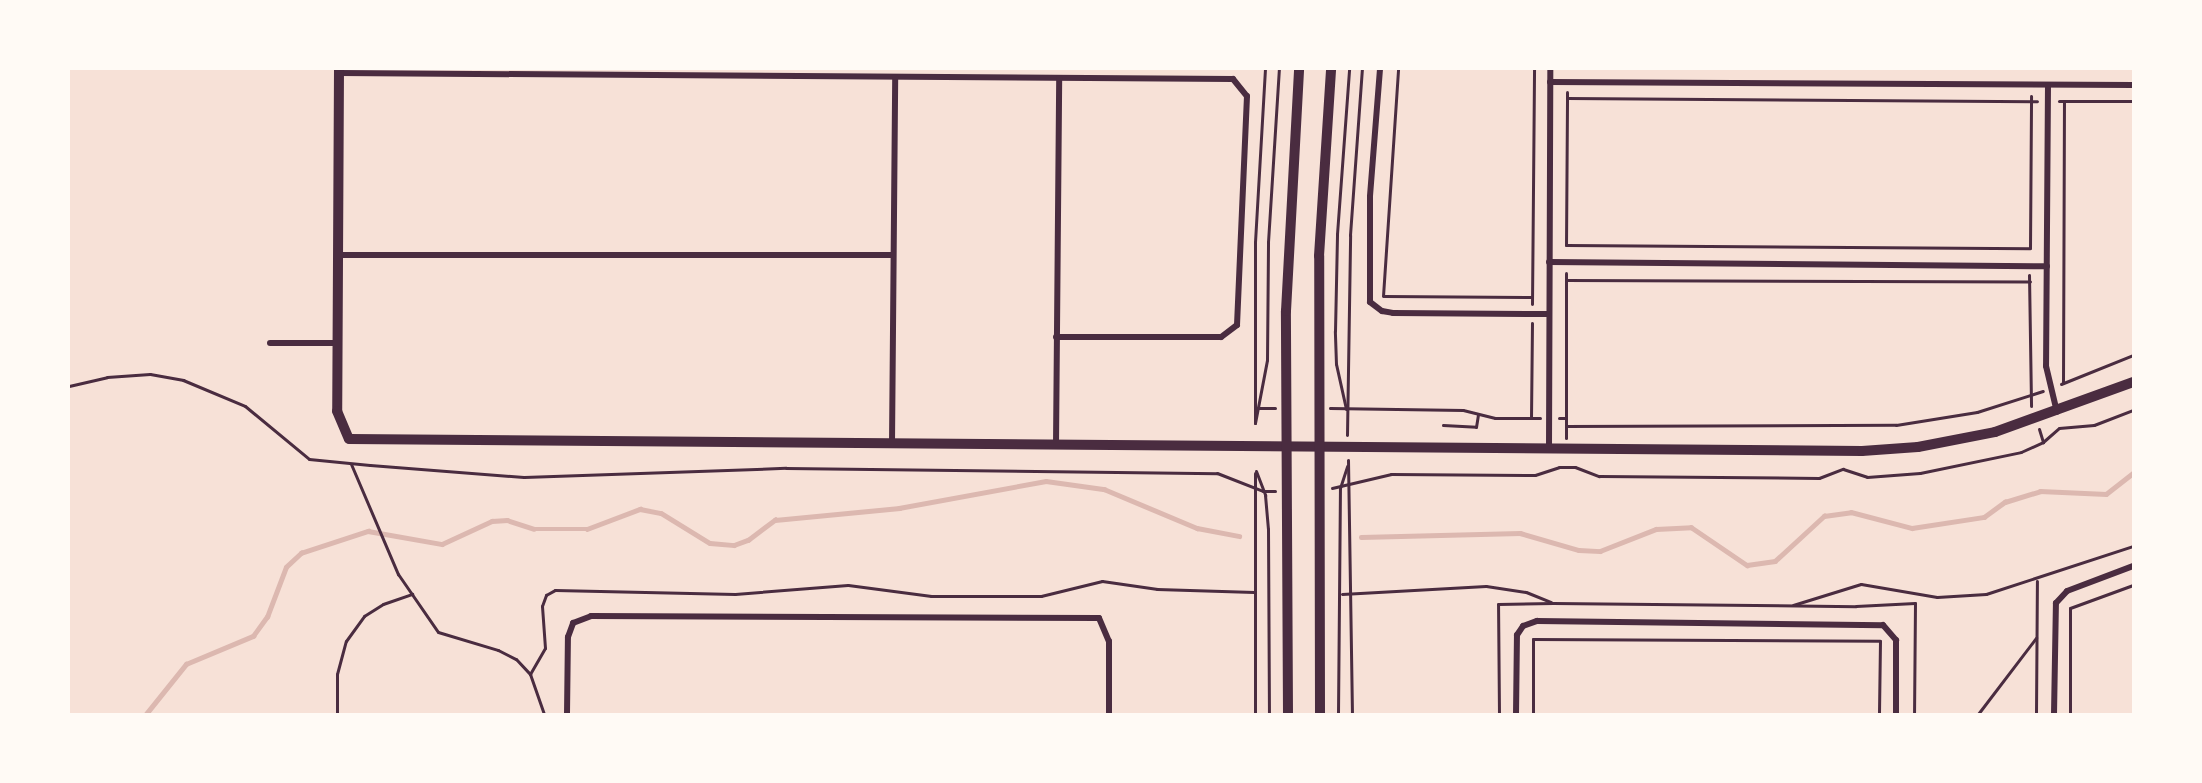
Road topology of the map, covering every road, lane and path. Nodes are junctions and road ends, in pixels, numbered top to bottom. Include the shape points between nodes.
1 (1122, 69) edge
2 (1265, 69) edge
3 (1279, 69) edge
4 (1299, 69) edge
5 (1331, 69) edge
6 (1349, 69) edge
7 (1362, 69) edge
8 (1380, 69) edge
9 (1398, 69) edge
10 (1534, 69) edge
11 (1550, 69) edge
12 (339, 71) edge
13 (529, 71) edge
14 (895, 76) junction
15 (1059, 78) junction
16 (1121, 78) junction
17 (1550, 82) junction
18 (1567, 82) junction
19 (2030, 84) junction
20 (2048, 85) junction
21 (2133, 85) edge
22 (2031, 101) junction
23 (2047, 101) junction
24 (2064, 101) junction
25 (2133, 102) edge
26 (1566, 245) dead end
27 (2030, 248) junction
28 (339, 255) junction
29 (893, 255) junction
30 (1549, 262) junction
31 (2029, 266) junction
32 (2047, 266) junction
33 (1566, 280) dead end
34 (2030, 282) junction
35 (1368, 296) junction
36 (1383, 296) junction
37 (1350, 297) junction
38 (1532, 297) junction
39 (1532, 314) junction
40 (1549, 314) junction
41 (1056, 338) junction
42 (270, 343) dead end
43 (338, 344) junction
44 (2133, 355) edge
45 (2133, 382) edge
46 (2063, 383) junction
47 (69, 386) edge
48 (2049, 389) junction
49 (2029, 396) junction
50 (1318, 407) junction
51 (1259, 408) junction
52 (1287, 408) junction
53 (1347, 410) junction
54 (2057, 412) junction
55 (1478, 414) junction
56 (1531, 418) junction
57 (1549, 418) junction
58 (2036, 420) junction
59 (1443, 425) dead end
60 (1566, 426) junction
61 (2043, 442) dead end
62 (892, 444) junction
63 (1056, 445) junction
64 (1318, 446) junction
65 (1287, 447) junction
66 (1549, 449) junction
67 (1566, 449) junction
68 (351, 463) junction
69 (1350, 485) junction
70 (1254, 487) junction
71 (1340, 488) junction
72 (1318, 489) junction
73 (1287, 490) junction
74 (1263, 491) junction
75 (2133, 546) edge
76 (2133, 566) edge
77 (2037, 580) junction
78 (2133, 585) edge
79 (1254, 592) junction
80 (411, 594) junction
81 (1342, 594) junction
82 (1352, 594) junction
83 (2037, 637) junction
84 (530, 675) junction
85 (337, 714) edge
86 (544, 714) edge
87 (567, 714) edge
88 (1109, 714) edge
89 (1255, 714) edge
90 (1269, 714) edge
91 (1288, 714) edge
92 (1320, 714) edge
93 (1338, 714) edge
94 (1352, 714) edge
95 (1516, 714) edge
96 (1533, 714) edge
97 (1879, 714) edge
98 (1896, 714) edge
99 (1978, 714) edge
100 (2037, 714) edge
101 (2054, 714) edge
102 (2070, 714) edge

1 - 16 street
2 - 51 path via 1254,252 1255,423
3 - 51 path via 1269,220 1267,360
4 - 52 street via 1286,311
5 - 50 street via 1319,256
6 - 53 path via 1337,234 1335,332 1335,364
7 - 37 path
8 - 35 street via 1370,197
9 - 36 path
10 - 38 path
11 - 17 street
12 - 13 street
12 - 28 street
13 - 14 street
14 - 15 street
14 - 29 street
15 - 16 street
15 - 41 street
16 - 41 street via 1233,79 1247,96 1237,325 1221,337
17 - 18 street
17 - 30 street
18 - 19 street
18 - 22 path via 1567,98
19 - 20 street
19 - 22 path
20 - 21 street
20 - 23 street
22 - 23 path
22 - 27 path
23 - 24 path
23 - 32 street
24 - 25 path
24 - 46 path
26 - 27 path
27 - 31 path
28 - 29 street
28 - 43 street
29 - 62 street
30 - 31 street
30 - 40 street
31 - 32 street
31 - 34 path
32 - 48 street
33 - 34 path
34 - 49 path
35 - 36 path
35 - 37 path
35 - 39 street via 1374,306 1393,313
36 - 38 path
37 - 53 path
38 - 39 path
39 - 40 street
39 - 56 path
40 - 57 street
41 - 63 street
42 - 43 street
43 - 62 street via 337,411 349,439
44 - 46 path
45 - 54 street
46 - 48 path
47 - 68 path via 107,376 150,374 183,380 245,406 309,459
48 - 49 path
48 - 54 street
49 - 58 path
49 - 60 path via 1950,418 1875,427
50 - 53 path
50 - 64 street
51 - 52 path
52 - 65 street
53 - 55 path via 1463,410
54 - 58 street
55 - 56 path
55 - 59 path via 1476,427
56 - 57 path
57 - 60 path via 1566,418
57 - 66 street
58 - 61 path
58 - 67 street via 1971,438 1880,450
60 - 67 path
62 - 63 street
63 - 65 street
64 - 65 street
64 - 66 street
64 - 72 street
65 - 73 street
66 - 67 street
67 - 69 path via 1565,467 1535,475 1391,474
68 - 70 path via 524,477 786,468 1217,473
68 - 80 path via 398,574
69 - 71 path
69 - 71 path via 1348,465
69 - 82 path
70 - 74 path
70 - 74 path via 1256,471
70 - 79 path
71 - 72 path
71 - 81 path
72 - 92 street
73 - 74 path
73 - 91 street
74 - 90 path via 1268,529
75 - 77 path
76 - 101 street via 2067,591 2056,603
77 - 82 path via 1959,597 1861,584 1792,605 1553,603 1526,592 1486,586
77 - 83 path
78 - 102 path via 2070,608
79 - 84 path via 1156,589 1102,580 1041,596 931,596 848,585 759,594 555,590 546,595 542,606 545,648
79 - 89 path
80 - 84 path via 438,632 498,650 516,659
80 - 85 path via 364,616 346,640 337,674
81 - 82 path
81 - 93 path
82 - 94 path
83 - 99 path
83 - 100 path
84 - 86 path
87 - 88 street via 568,637 573,623 602,616 1099,618 1109,641
95 - 98 street via 1517,635 1523,626 1537,621 1883,625 1896,640
96 - 97 path via 1533,639 1880,641

